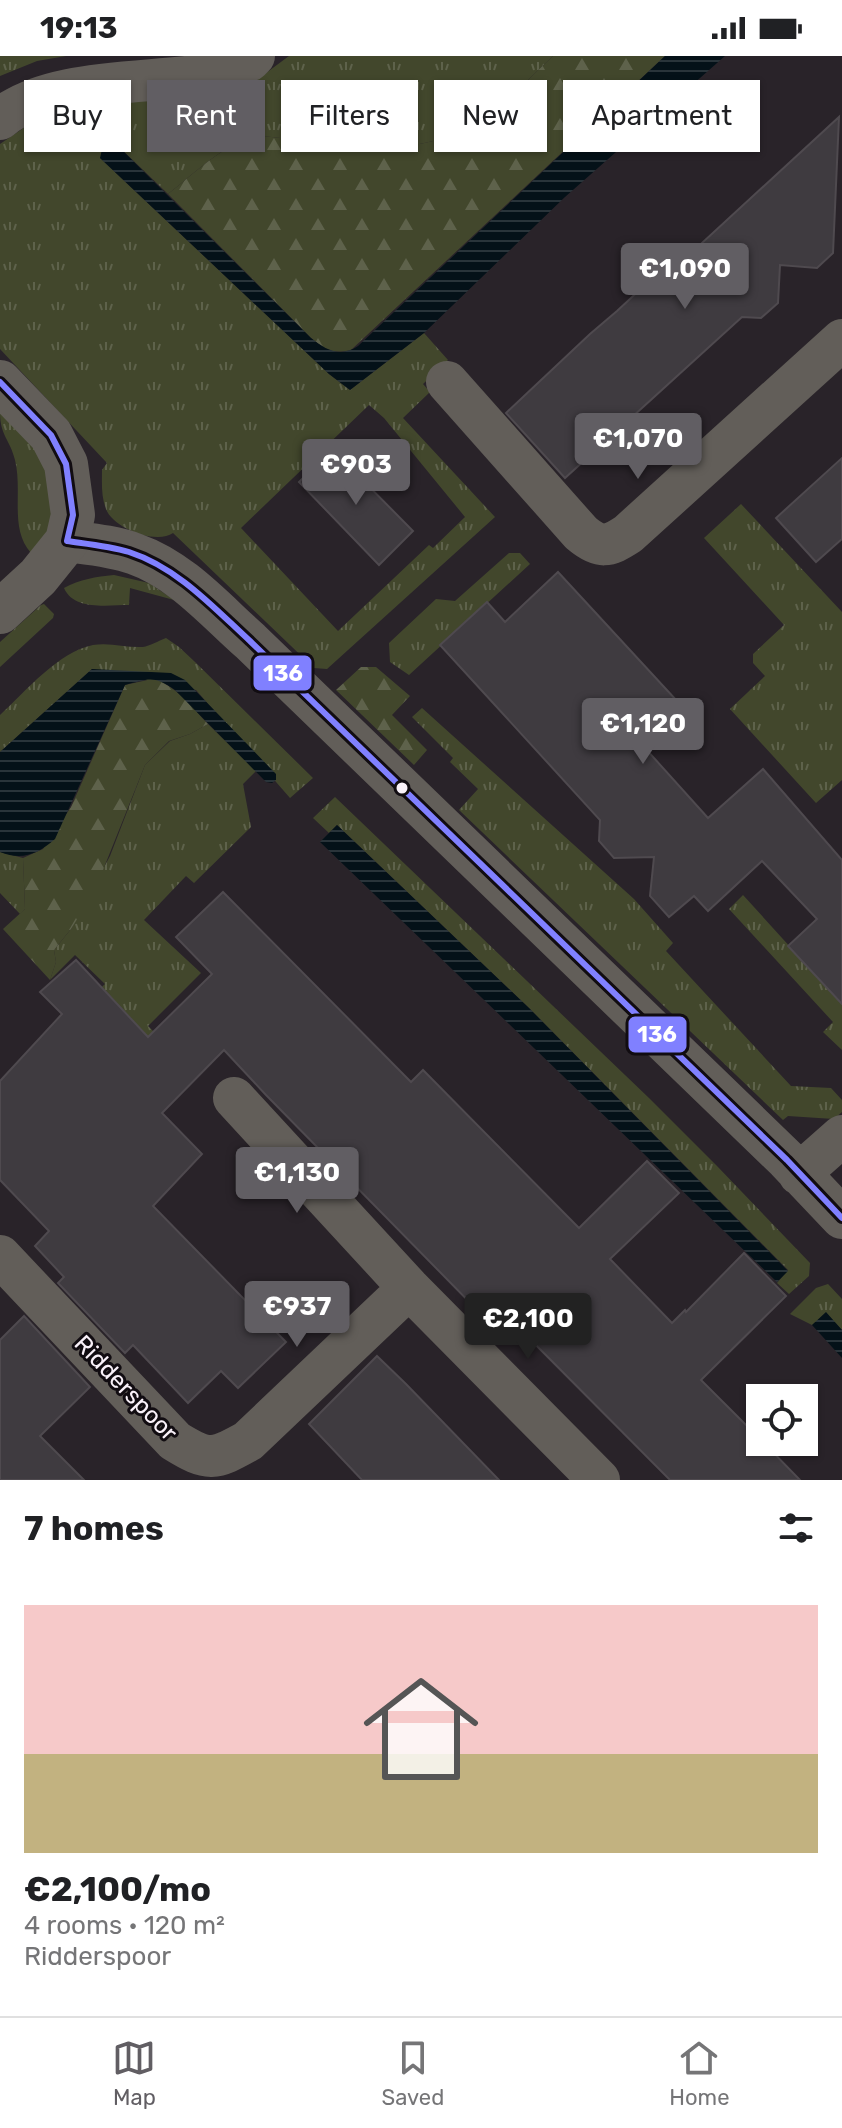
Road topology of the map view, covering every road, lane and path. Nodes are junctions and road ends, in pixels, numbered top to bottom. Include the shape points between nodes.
1 (254, 56) edge
2 (0, 119) edge
3 (842, 340) edge
4 (0, 382) edge
5 (447, 382) dead end
6 (67, 541) junction
7 (0, 612) edge
8 (234, 1098) dead end
9 (842, 1136) edge
10 (799, 1174) junction
11 (842, 1218) edge
12 (0, 1256) edge
13 (409, 1288) junction
14 (599, 1480) edge

1 - 2 street via 203,75 50,93
3 - 5 street via 612,544 594,544 581,533
4 - 6 street via 51,435 66,464 73,515
6 - 7 street
6 - 10 street via 137,554 184,582
8 - 13 street
9 - 10 street
10 - 11 street
12 - 13 street, Ridderspoor via 175,1441 211,1457 248,1441
13 - 14 street

